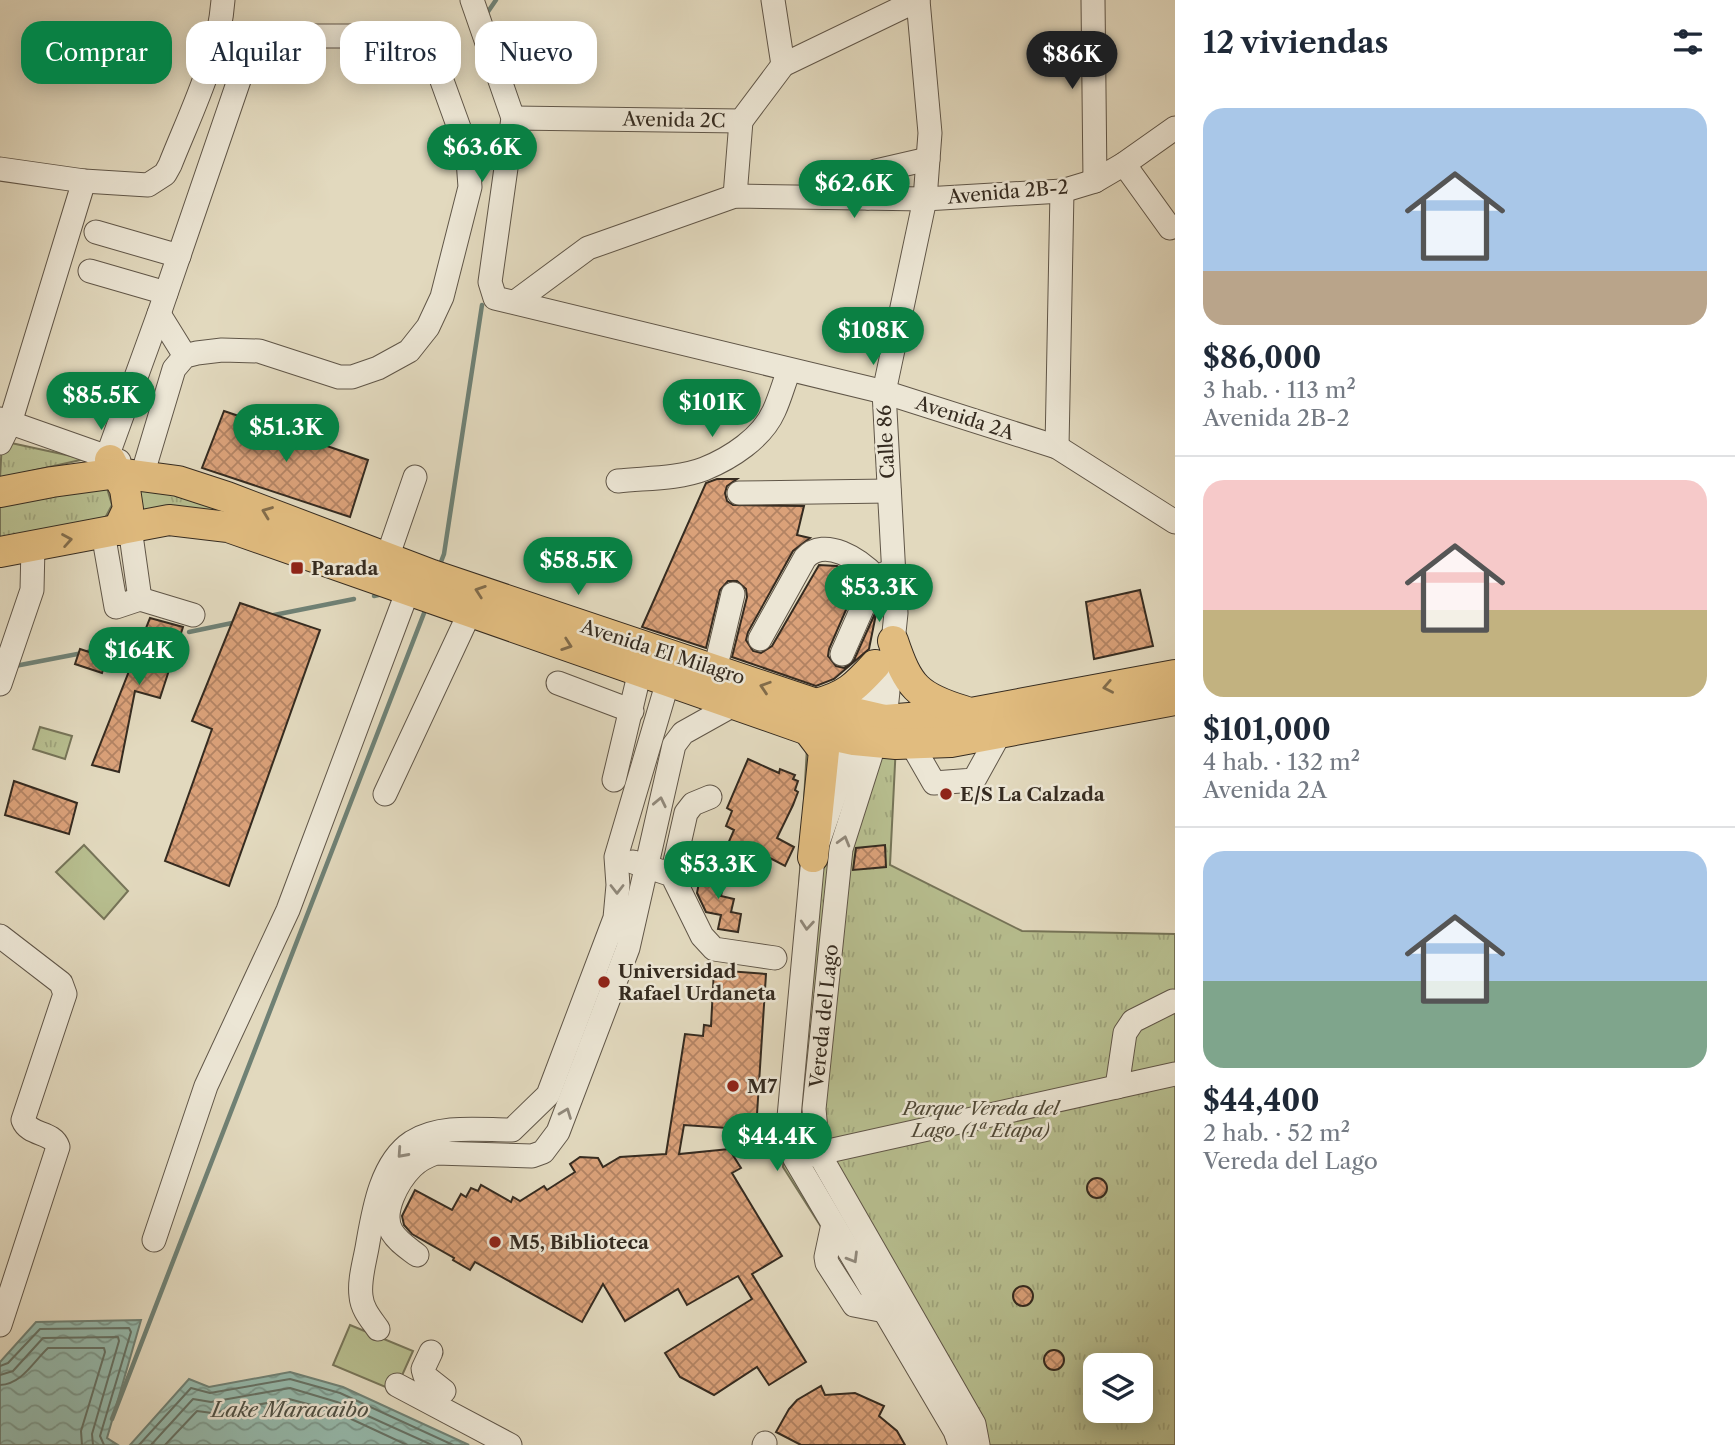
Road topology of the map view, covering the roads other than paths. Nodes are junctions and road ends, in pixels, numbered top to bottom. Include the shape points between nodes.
1 (223, 0) edge
2 (472, 0) edge
3 (773, 0) edge
4 (918, 0) edge
5 (1093, 0) edge
6 (783, 65) junction
7 (513, 118) junction
8 (741, 121) junction
9 (1175, 128) edge
10 (928, 159) junction
11 (1124, 164) junction
12 (0, 169) edge
13 (84, 181) junction
14 (1095, 181) junction
15 (1062, 191) junction
16 (735, 196) junction
17 (869, 198) junction
18 (925, 199) junction
19 (1170, 228) dead end
20 (96, 232) dead end
21 (179, 256) junction
22 (90, 271) dead end
23 (162, 303) junction
24 (524, 304) junction
25 (185, 356) junction
26 (789, 370) junction
27 (884, 392) junction
28 (3, 428) edge
29 (1057, 447) junction
30 (123, 466) junction
31 (415, 477) dead end
32 (618, 481) dead end
33 (0, 492) edge
34 (739, 493) dead end
35 (889, 499) junction
36 (1175, 522) edge
37 (117, 530) junction
38 (33, 546) junction
39 (0, 552) edge
40 (387, 558) junction
41 (881, 575) junction
42 (408, 590) junction
43 (733, 594) dead end
44 (470, 612) junction
45 (193, 615) dead end
46 (760, 639) dead end
47 (893, 641) junction
48 (842, 654) dead end
49 (875, 665) junction
50 (715, 670) junction
51 (1175, 675) edge
52 (654, 676) junction
53 (558, 683) dead end
54 (0, 684) edge
55 (1175, 700) edge
56 (735, 704) junction
57 (632, 711) junction
58 (971, 713) junction
59 (812, 717) junction
60 (870, 730) junction
61 (654, 731) junction
62 (1000, 733) junction
63 (678, 741) junction
64 (911, 743) junction
65 (614, 780) dead end
66 (385, 794) dead end
67 (710, 797) dead end
68 (616, 857) junction
69 (813, 858) junction
70 (647, 866) junction
71 (672, 876) junction
72 (0, 936) edge
73 (775, 958) dead end
74 (1173, 1001) edge
75 (1175, 1074) edge
76 (1117, 1087) junction
77 (512, 1130) junction
78 (447, 1142) junction
79 (818, 1152) junction
80 (521, 1154) junction
81 (795, 1159) junction
82 (154, 1240) dead end
83 (417, 1255) dead end
84 (0, 1325) edge
85 (378, 1329) dead end
86 (431, 1352) dead end
87 (397, 1385) dead end
88 (444, 1391) dead end
89 (510, 1445) edge
90 (960, 1445) edge
91 (978, 1445) edge

1 - 13 street via 216,46 170,165 148,186
2 - 7 street
3 - 6 street
4 - 6 street, Avenida 2C
4 - 10 street, Calle 86 via 929,111
5 - 14 street
6 - 8 street, Avenida 2C
7 - 8 street, Avenida 2C
7 - 24 street via 490,288 495,298
8 - 16 street
9 - 11 street, Avenida 2B-2
10 - 17 street via 876,171
10 - 18 street, Calle 86
11 - 14 street, Avenida 2B-2
11 - 19 street
12 - 13 street
13 - 28 street
14 - 15 street, Avenida 2B-2
15 - 18 street, Avenida 2B-2
15 - 29 street
16 - 17 street, Avenida 2B-2
16 - 24 street, Avenida 2B-2 via 588,248
17 - 18 street, Avenida 2B-2
18 - 27 street, Calle 86
20 - 21 street
21 - 23 street
21 - 25 street via 249,51 257,43 274,36 403,36 426,51 437,67 462,136 470,187 442,296 428,327 409,351 352,377 339,377 259,351
22 - 23 street
23 - 25 street
23 - 30 street
24 - 26 street, Avenida 2A
25 - 30 street
26 - 27 street, Avenida 2A
26 - 32 street via 773,413 744,447 704,469
27 - 29 street, Avenida 2A
27 - 35 street, Calle 86
28 - 30 street
29 - 36 street, Avenida 2A
30 - 33 main road, Avenida El Milagro
30 - 37 main road via 128,509
40 -> 30 main road, Avenida El Milagro via 183,476
31 - 40 street
34 - 35 street
35 - 41 street
35 - 47 street, Calle 86 via 896,613
38 -> 37 main road, Avenida El Milagro
37 - 42 main road, Avenida El Milagro via 169,520 228,527
37 - 45 street via 116,607 140,599
38 - 39 main road, Avenida El Milagro
38 - 54 street via 32,590
50 -> 40 main road, Avenida El Milagro
41 - 46 street via 855,559 816,548 805,558
41 - 48 street
41 - 49 street via 884,614
42 - 44 main road, Avenida El Milagro
42 - 82 street via 288,910 206,1086
43 - 50 street
44 -> 52 main road, Avenida El Milagro
44 - 66 street
47 - 58 main road via 902,668 917,690 937,703
47 - 60 street, Calle 86
49 - 59 main road via 855,688
49 - 60 street
59 -> 50 main road, Avenida El Milagro
51 -> 58 main road, Avenida El Milagro
52 - 56 main road, Avenida El Milagro
52 - 57 street
52 - 61 street
53 - 57 street
55 - 62 main road, Avenida El Milagro
56 - 59 main road, Avenida El Milagro
56 - 63 street via 683,733
57 - 65 street
58 - 60 main road, Avenida El Milagro
59 - 60 main road, Avenida El Milagro
59 - 69 main road via 824,751
60 - 64 main road, Avenida El Milagro
60 - 69 street, Vereda del Lago
79 -> 60 street, Vereda del Lago via 814,1109 841,849
61 - 63 street
61 - 68 street
62 - 64 main road, Avenida El Milagro
62 - 64 street via 971,782 932,781
70 -> 63 street via 669,759
67 - 71 street via 693,804 686,813
68 - 70 street
68 -> 77 street via 615,918 548,1095
69 -> 81 street, Vereda del Lago via 789,1117
70 - 71 street
80 -> 70 street via 543,1152 558,1132 628,948
71 - 73 street via 702,936 714,949
72 - 84 street via 61,983 65,994 23,1120 27,1128 53,1139 58,1147
74 - 76 street via 1128,1026
75 - 76 street
76 - 79 street
77 - 78 street
77 - 80 street
78 - 80 street
78 - 83 street via 411,1167 388,1207 391,1230
78 -> 85 street via 425,1135 404,1149 395,1158 374,1206 361,1297 366,1314
79 - 81 street
79 - 91 street, Vereda del Lago via 974,1424
81 -> 90 street, Vereda del Lago
86 - 88 street via 423,1369 425,1376
87 - 89 street

